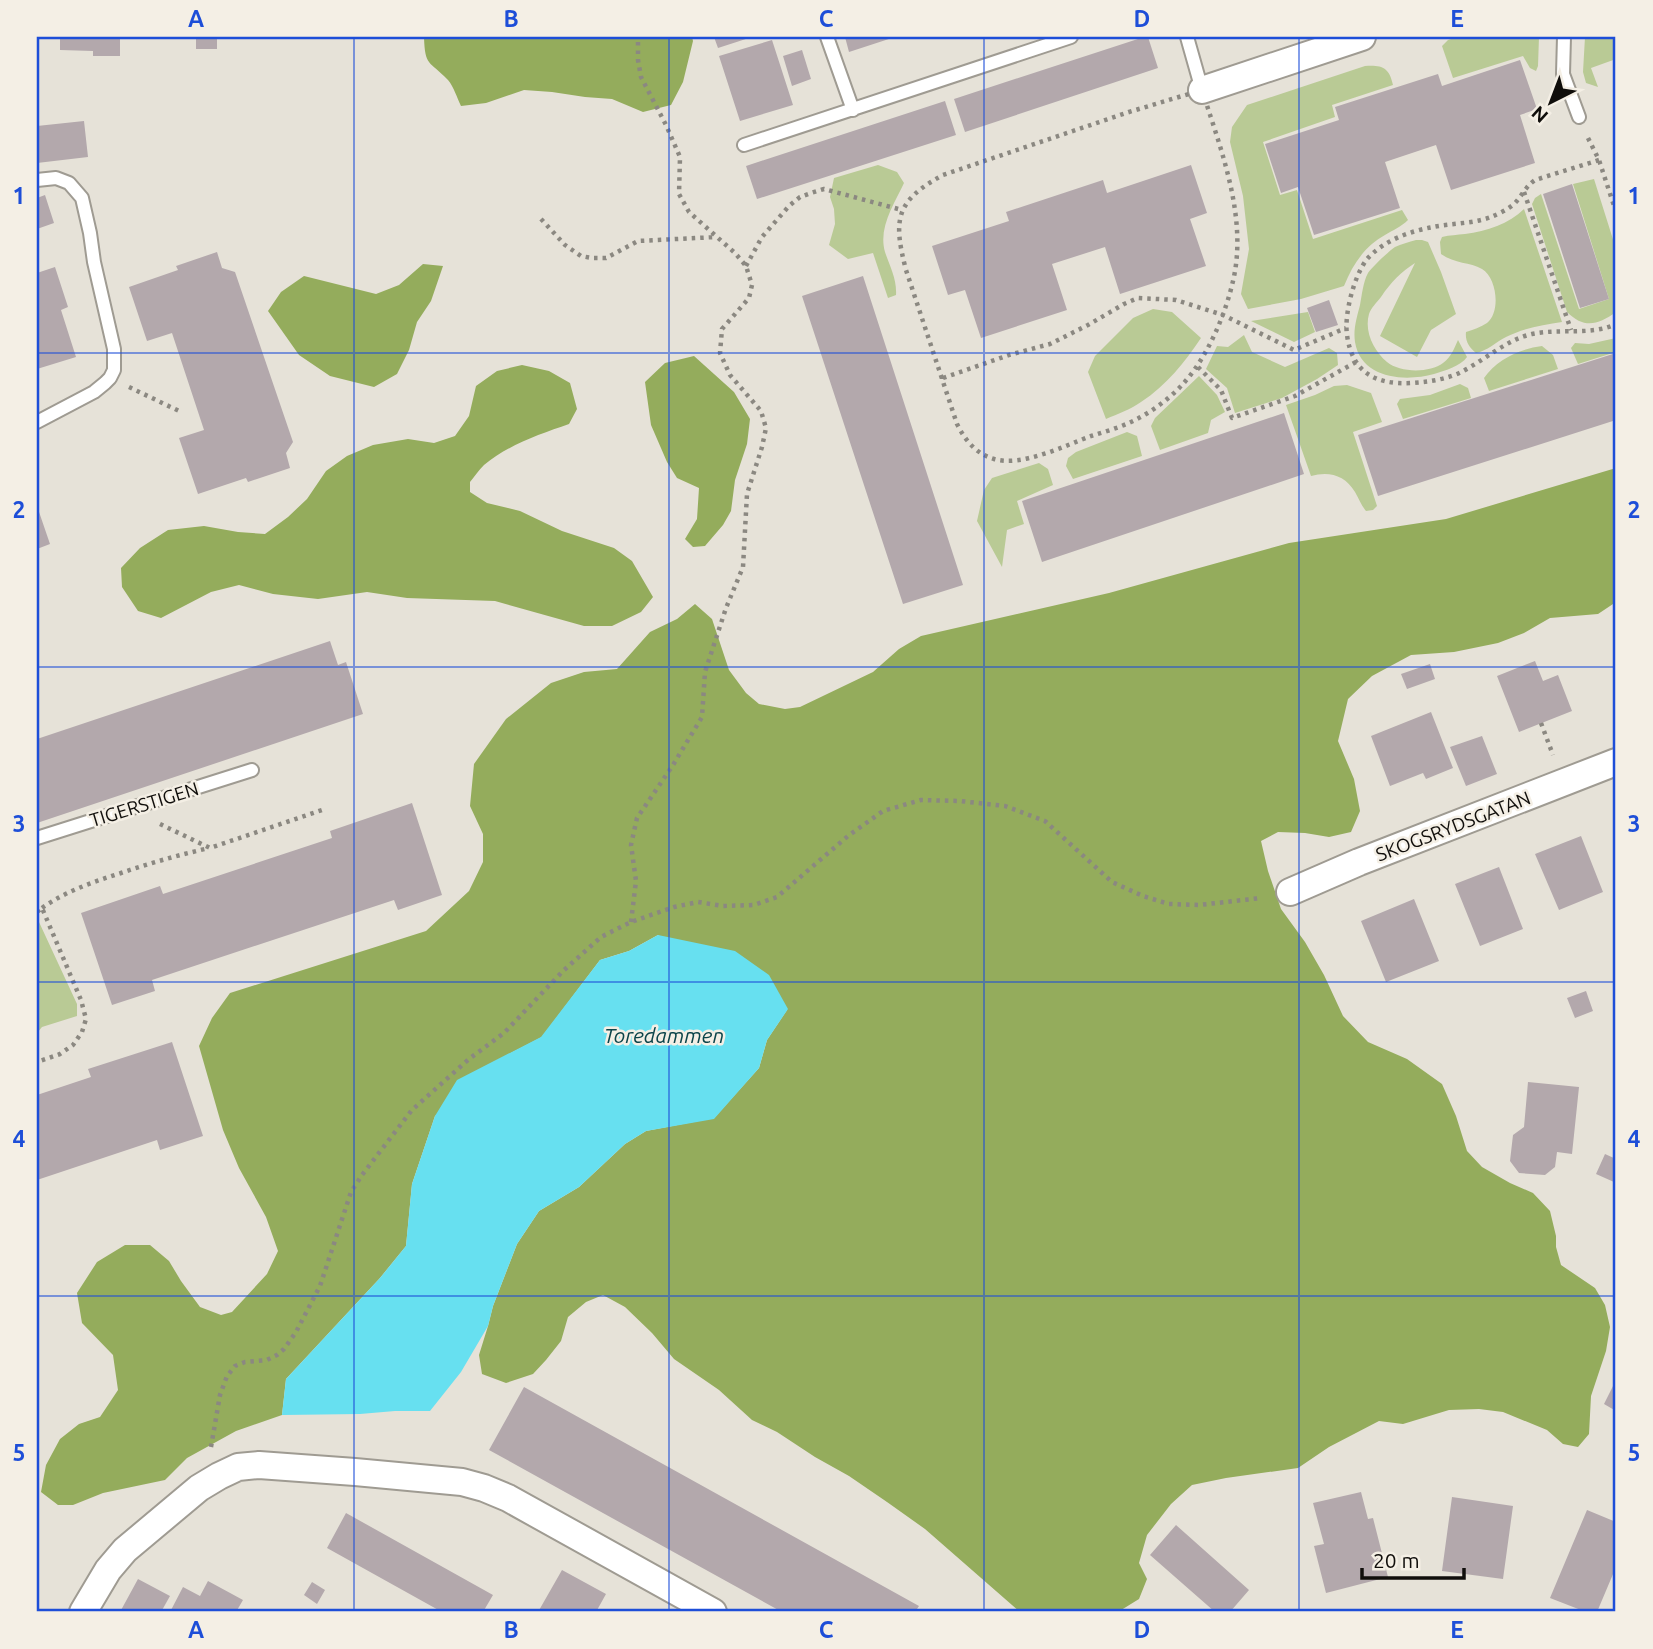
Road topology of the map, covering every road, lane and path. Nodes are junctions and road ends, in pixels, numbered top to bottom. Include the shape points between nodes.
1 (638, 37) edge
2 (827, 37) edge
3 (1072, 37) edge
4 (1187, 37) edge
5 (1362, 37) edge
6 (1563, 37) edge
7 (1202, 90) junction
8 (853, 110) junction
9 (1579, 117) dead end
10 (744, 145) dead end
11 (37, 180) edge
12 (1523, 191) junction
13 (902, 211) junction
14 (1616, 212) edge
15 (541, 219) dead end
16 (716, 237) junction
17 (746, 266) junction
18 (1223, 315) junction
19 (1616, 324) edge
20 (1346, 328) junction
21 (1571, 330) junction
22 (1356, 362) junction
23 (1198, 367) junction
24 (110, 378) junction
25 (943, 378) junction
26 (179, 411) dead end
27 (37, 422) edge
28 (1616, 762) edge
29 (252, 770) dead end
30 (128, 809) junction
31 (322, 810) dead end
32 (37, 838) edge
33 (210, 848) junction
34 (1280, 894) joint
35 (39, 910) edge
36 (631, 922) junction
37 (37, 1062) edge
38 (210, 1450) dead end
39 (83, 1612) edge
40 (713, 1612) edge

1 - 16 path via 641,77 680,158 680,194 689,212
2 - 8 lane
3 - 8 lane
4 - 7 lane
5 - 7 street
6 - 9 lane via 1563,74
7 - 13 path via 943,176 924,186
7 - 18 path via 1227,168 1237,226 1237,259
8 - 10 lane
11 - 24 lane via 56,178 69,183 82,198 114,349
12 - 14 path via 1535,180 1599,160
12 - 20 path via 1513,205 1489,218 1432,227 1378,249 1357,275
12 - 21 path
13 - 17 path via 824,189 811,192 789,206 762,237
13 - 25 path via 900,246
15 - 16 path via 565,245 592,258 606,258 638,241
16 - 17 path
17 - 36 path via 752,285 749,298 722,329 720,353 730,375 761,411 766,428 747,494 743,567 705,672 702,717 638,818 631,845 636,881
18 - 20 path via 1294,350
18 - 23 path
18 - 25 path via 1176,300 1138,298 1050,344
19 - 21 path via 1598,330
20 - 22 path
21 - 22 path via 1516,340 1440,380 1381,381
22 - 23 path via 1295,396 1232,418 1222,390
23 - 25 path via 1157,407 1131,422 1040,455 1009,461 993,459 965,439
24 - 26 path
24 - 27 lane via 94,392
28 - 34 street, SKOGSRYDSGATAN
29 - 30 lane, TIGERSTIGEN
30 - 32 lane, TIGERSTIGEN
30 - 33 path
31 - 33 path
33 - 35 path via 86,885
34 - 36 path via 1199,905 1169,904 1112,882 1045,821 1005,806 921,800 883,811 776,897 754,905 698,902
35 - 37 path via 86,1019 73,1045
36 - 38 path via 601,936 504,1033 412,1110 351,1192 320,1286 296,1332 277,1355 235,1366 227,1376
39 - 40 street via 108,1570 161,1519 219,1476 238,1467 259,1465 462,1482 484,1488

